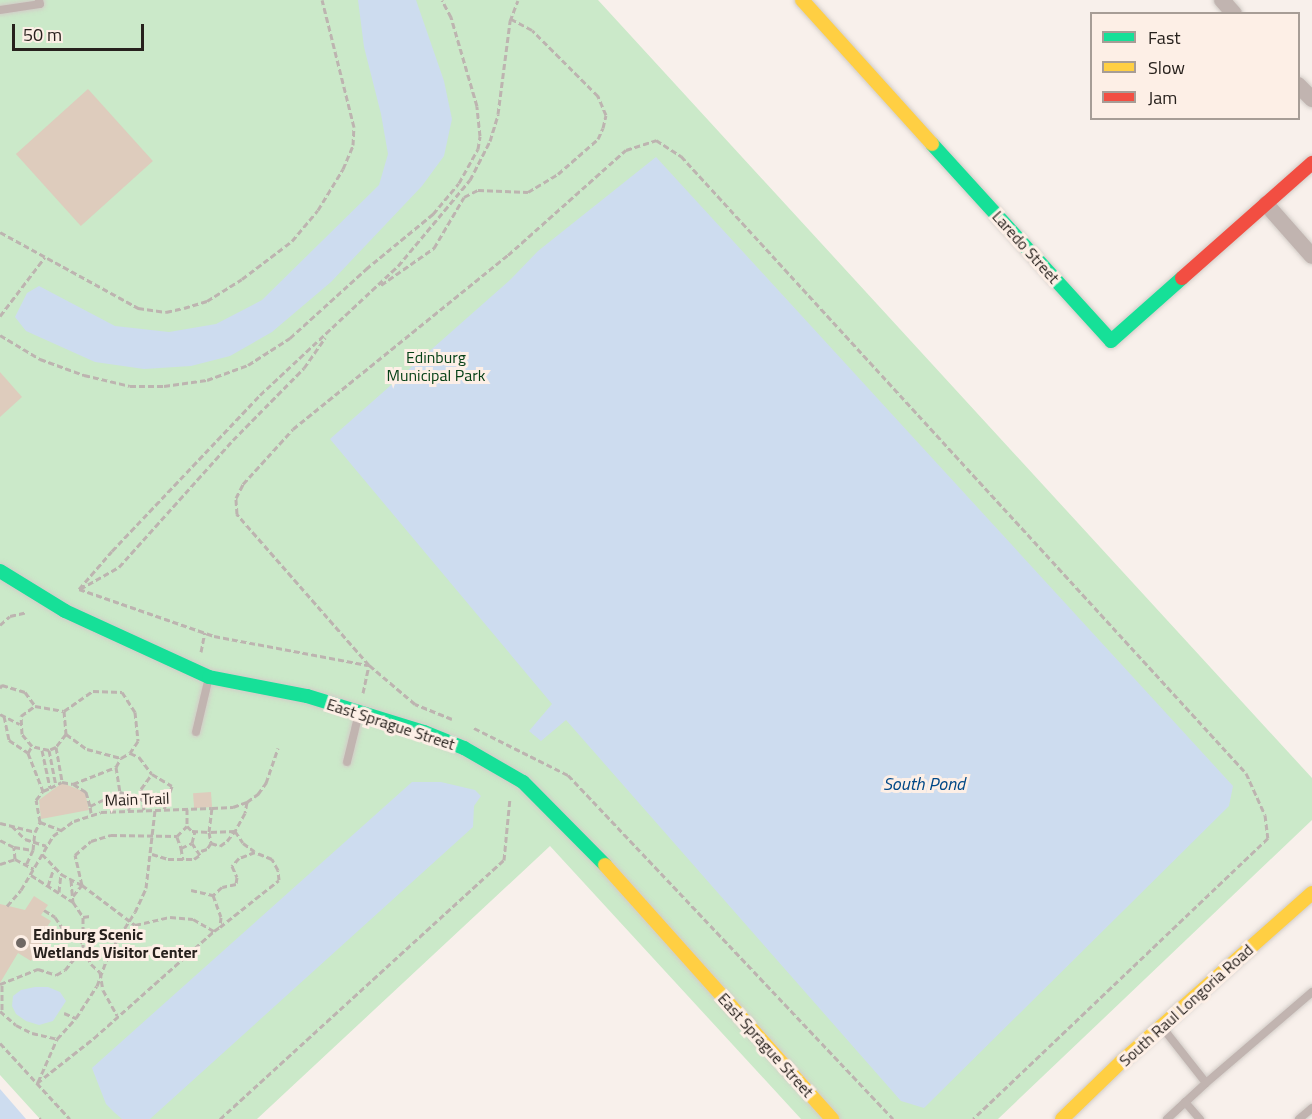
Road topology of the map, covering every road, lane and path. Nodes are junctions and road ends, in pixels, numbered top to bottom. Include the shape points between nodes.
1 (39, 0) edge
2 (322, 0) edge
3 (442, 0) edge
4 (518, 0) edge
5 (802, 0) edge
6 (1222, 0) edge
7 (0, 10) edge
8 (1232, 12) edge
9 (511, 19) junction
10 (1300, 86) edge
11 (1312, 99) edge
12 (1312, 163) edge
13 (1266, 204) junction
14 (0, 232) edge
15 (1312, 256) edge
16 (45, 257) junction
17 (374, 289) junction
18 (0, 316) edge
19 (328, 333) junction
20 (0, 335) edge
21 (3, 578) edge
22 (79, 590) junction
23 (34, 609) dead end
24 (0, 626) edge
25 (205, 632) junction
26 (201, 654) dead end
27 (369, 665) junction
28 (209, 677) junction
29 (0, 688) edge
30 (362, 696) dead end
31 (35, 706) junction
32 (64, 711) junction
33 (360, 712) junction
34 (2, 715) edge
35 (459, 722) dead end
36 (21, 724) junction
37 (470, 726) dead end
38 (196, 732) dead end
39 (66, 734) junction
40 (32, 746) junction
41 (56, 747) junction
42 (278, 748) dead end
43 (42, 750) junction
44 (49, 750) junction
45 (28, 753) junction
46 (130, 753) junction
47 (121, 758) junction
48 (347, 762) dead end
49 (116, 767) junction
50 (152, 774) junction
51 (62, 782) junction
52 (73, 784) junction
53 (56, 785) junction
54 (50, 788) junction
55 (44, 791) junction
56 (120, 792) junction
57 (511, 794) dead end
58 (129, 796) junction
59 (144, 800) junction
60 (167, 800) junction
61 (247, 802) junction
62 (90, 806) junction
63 (212, 808) junction
64 (164, 809) junction
65 (187, 809) junction
66 (144, 810) junction
67 (155, 810) junction
68 (129, 811) junction
69 (91, 813) junction
70 (40, 822) junction
71 (0, 824) edge
72 (12, 826) junction
73 (187, 826) junction
74 (61, 830) junction
75 (195, 831) junction
76 (235, 831) junction
77 (35, 832) junction
78 (208, 832) junction
79 (177, 836) junction
80 (153, 837) junction
81 (0, 840) edge
82 (34, 842) junction
83 (192, 843) junction
84 (211, 843) junction
85 (46, 846) junction
86 (14, 847) junction
87 (181, 848) junction
88 (33, 850) junction
89 (198, 852) junction
90 (255, 852) junction
91 (41, 854) junction
92 (151, 854) junction
93 (15, 859) junction
94 (183, 860) junction
95 (0, 864) edge
96 (26, 865) junction
97 (54, 867) junction
98 (34, 869) junction
99 (61, 874) junction
100 (31, 875) junction
101 (71, 879) junction
102 (82, 885) junction
103 (48, 886) junction
104 (191, 890) dead end
105 (59, 892) junction
106 (1312, 893) edge
107 (213, 895) junction
108 (73, 896) junction
109 (73, 902) junction
110 (7, 906) dead end
111 (44, 910) dead end
112 (90, 916) dead end
113 (83, 917) junction
114 (128, 922) junction
115 (220, 927) junction
116 (214, 932) junction
117 (83, 943) junction
118 (83, 948) junction
119 (100, 972) junction
120 (1, 985) edge
121 (1312, 992) edge
122 (0, 998) edge
123 (1, 1011) edge
124 (64, 1013) dead end
125 (117, 1016) junction
126 (76, 1018) junction
127 (1161, 1027) junction
128 (57, 1039) junction
129 (0, 1043) edge
130 (37, 1083) junction
131 (1206, 1083) junction
132 (1185, 1102) junction
133 (1312, 1108) edge
134 (70, 1119) edge
135 (220, 1119) edge
136 (831, 1119) edge
137 (893, 1119) edge
138 (973, 1119) edge
139 (1062, 1119) edge
140 (1167, 1119) edge
141 (1200, 1119) edge
142 (1299, 1119) edge

1 - 7 lane via 40,4
2 - 16 path via 354,127 353,145 318,210 292,241 207,300 166,312 138,308
3 - 20 path via 451,17 477,106 478,149 459,183 433,214 290,338 248,365 207,380 130,386 40,359
4 - 9 path
5 - 13 street, Laredo Street via 1112,341
6 - 8 street
9 - 17 path via 504,81 490,141 470,180
9 - 17 path via 532,30 598,96 606,115 598,139 558,174 528,192 478,190 464,197 428,255
10 - 11 street
12 - 13 street
13 - 15 street
14 - 16 path
16 - 18 path
17 - 19 path
19 - 22 path via 260,395 112,550
19 - 22 path via 304,369 233,440 119,567
21 - 28 street, East Sprague Street
22 - 25 path
23 - 24 path via 10,616
25 - 26 path
25 - 27 path
27 - 30 path
27 - 35 path via 415,704
27 - 138 path via 237,514 236,498 243,484 293,429 508,255 626,150 656,140 681,156 1246,773 1265,815 1268,837
28 - 33 street, East Sprague Street via 307,696
28 - 38 lane
29 - 31 path via 2,685 25,692
31 - 32 path
31 - 36 path via 21,716
32 - 39 path
32 - 46 path via 93,691 122,692 135,712 138,741
33 - 48 lane
33 - 136 street, East Sprague Street via 464,748 524,782 584,841
34 - 36 path
34 - 45 path via 9,740
36 - 40 path via 22,734
37 - 137 path via 568,775
39 - 41 path
39 - 47 path via 87,749
40 - 43 path
40 - 45 path
41 - 44 path
41 - 51 path
42 - 61 path via 266,783
43 - 44 path
43 - 54 path
44 - 53 path
45 - 55 path
46 - 47 path
46 - 50 path via 139,757
47 - 49 path
49 - 52 path
49 - 56 path
50 - 59 path via 141,789
50 - 60 path via 172,786
51 - 52 path
51 - 53 path
52 - 62 path via 86,792
53 - 54 path
54 - 55 path
55 - 70 path via 36,800
56 - 58 path
56 - 62 path
57 - 135 path via 504,860
58 - 59 path
58 - 68 path
59 - 60 path
59 - 66 path
60 - 64 path
61 - 63 path, Main Trail
61 - 76 path
62 - 69 path
63 - 65 path, Main Trail
63 - 78 path
64 - 65 path, Main Trail
64 - 67 path, Main Trail
65 - 73 path
66 - 67 path, Main Trail
66 - 68 path, Main Trail
67 - 80 path
68 - 69 path, Main Trail
69 - 74 path, Main Trail
70 - 74 path
70 - 77 path
71 - 72 path
72 - 77 path
72 - 82 path
73 - 75 path
73 - 79 path
74 - 85 path, Main Trail
75 - 78 path
75 - 83 path
76 - 78 path
76 - 84 path via 220,846
76 - 90 path
77 - 82 path
78 - 84 path
79 - 80 path
79 - 87 path
80 - 92 path
80 - 102 path via 111,835 92,841 75,855
81 - 86 path
82 - 85 path
82 - 88 path
83 - 87 path
83 - 89 path
84 - 89 path
85 - 91 path, Main Trail
86 - 88 path
86 - 93 path
87 - 94 path
88 - 96 path
89 - 94 path via 200,855 194,859
90 - 107 path via 238,858 232,866 236,884 222,887
90 - 115 path via 272,859 279,880
91 - 97 path
91 - 98 path, Main Trail
92 - 94 path
92 - 114 path via 146,888
93 - 95 path
93 - 96 path
96 - 98 path
97 - 99 path
97 - 103 path
98 - 100 path, Main Trail
99 - 101 path
99 - 105 path
100 - 103 path
100 - 110 path, Main Trail
101 - 102 path
101 - 108 path
102 - 108 path
102 - 114 path via 103,898
103 - 105 path
104 - 107 path
105 - 109 path
106 - 127 street, South Raul Longoria Road
107 - 115 path via 221,917
108 - 109 path
109 - 113 path
111 - 117 path
112 - 113 path
113 - 117 path
114 - 116 path via 135,925 170,917 193,919
114 - 119 path
115 - 116 path
116 - 125 path
117 - 118 path
118 - 119 path
118 - 120 path via 56,975 38,969
119 - 125 path via 103,990
119 - 126 path via 97,986
120 - 122 path
121 - 131 lane
122 - 123 path
123 - 128 path via 32,1033
124 - 126 path
125 - 130 path
126 - 128 path
127 - 131 lane
127 - 139 street, South Raul Longoria Road
128 - 130 path
129 - 130 path
130 - 134 path
131 - 132 lane
132 - 140 lane
132 - 141 lane
133 - 142 lane

